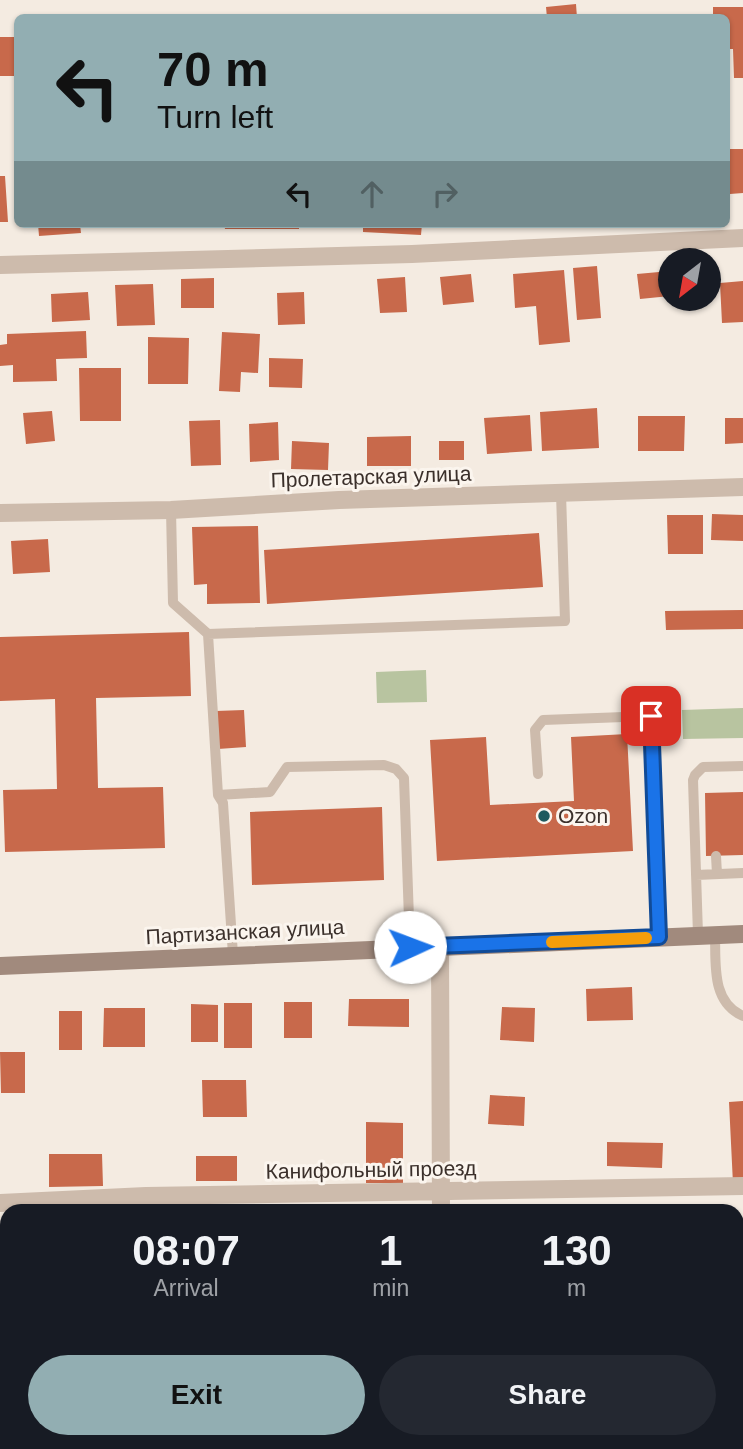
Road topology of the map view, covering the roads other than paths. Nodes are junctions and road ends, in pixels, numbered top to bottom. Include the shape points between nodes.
1 (743, 238) edge
2 (0, 265) edge
3 (743, 486) edge
4 (561, 493) junction
5 (171, 510) junction
6 (0, 513) edge
7 (208, 634) junction
8 (743, 766) edge
9 (538, 774) dead end
10 (218, 795) junction
11 (716, 856) dead end
12 (743, 873) edge
13 (717, 874) junction
14 (696, 875) junction
15 (743, 934) edge
16 (707, 935) junction
17 (659, 937) junction
18 (440, 946) junction
19 (410, 947) junction
20 (233, 955) junction
21 (0, 966) edge
22 (743, 1016) edge
23 (743, 1186) edge
24 (440, 1192) junction
25 (0, 1203) edge
26 (441, 1204) edge

1 - 2 street via 412,254
3 - 4 street, Пролетарская улица
4 - 5 street, Пролетарская улица
4 - 7 lane via 565,621
5 - 6 street, Пролетарская улица
5 - 7 lane via 173,603
7 - 10 lane
8 - 14 lane via 703,767 695,775
9 - 17 lane via 535,730 543,720 651,716
10 - 19 lane via 270,792 287,767 384,765 397,769 404,778
10 - 20 lane via 223,803
11 - 13 lane
12 - 13 lane
13 - 14 lane
14 - 16 lane
15 - 16 main road, Партизанская улица
16 - 17 main road, Партизанская улица
16 - 22 lane via 725,1003
17 - 18 main road, Партизанская улица
18 - 19 main road, Партизанская улица
18 - 24 street
19 - 20 main road, Партизанская улица
20 - 21 main road, Партизанская улица
23 - 24 street, Канифольный проезд
24 - 25 street, Канифольный проезд
24 - 26 street

